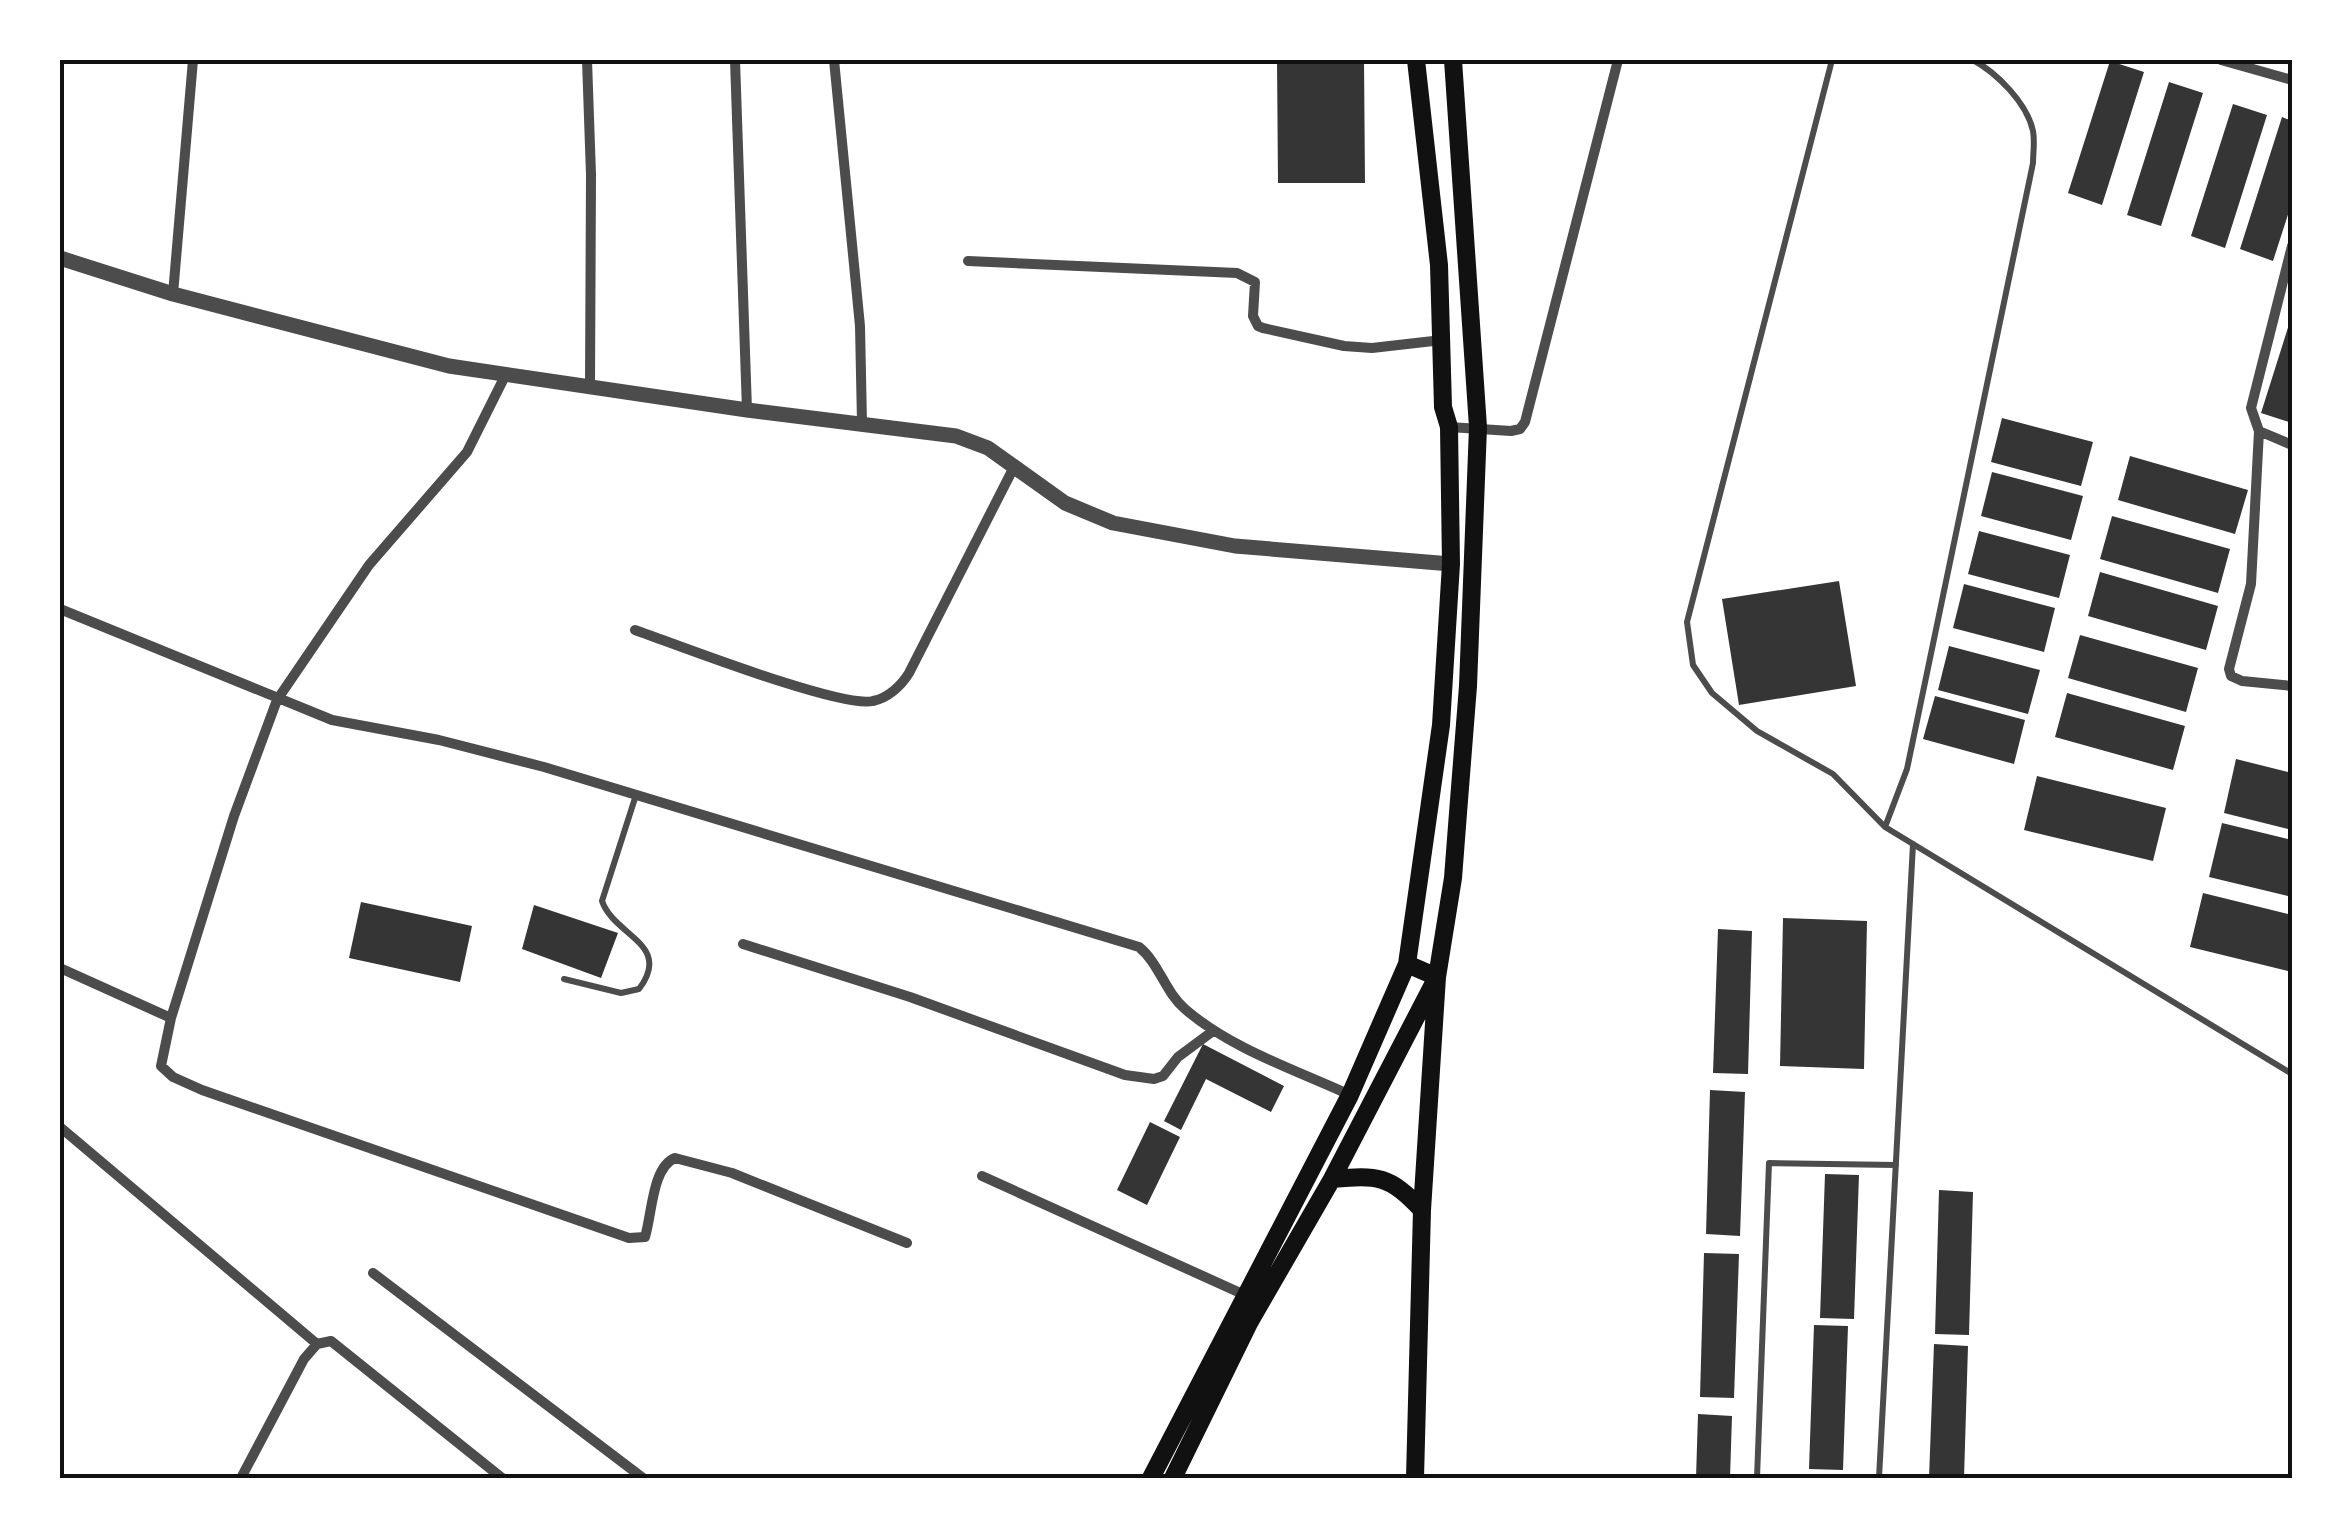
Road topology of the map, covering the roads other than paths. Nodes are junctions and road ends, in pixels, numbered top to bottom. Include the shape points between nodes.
1 (194, 60) edge
2 (587, 60) edge
3 (734, 60) edge
4 (834, 60) edge
5 (1416, 60) edge
6 (1453, 60) edge
7 (1618, 60) edge
8 (1832, 60) edge
9 (1972, 60) edge
10 (2220, 60) edge
11 (2277, 60) edge
12 (2272, 75) junction
13 (2292, 80) edge
14 (2292, 246) edge
15 (60, 258) edge
16 (968, 261) dead end
17 (2290, 264) edge
18 (173, 294) junction
19 (1442, 340) junction
20 (506, 374) junction
21 (590, 386) junction
22 (747, 410) junction
23 (862, 422) junction
24 (1449, 427) junction
25 (1478, 427) junction
26 (2259, 431) junction
27 (2292, 445) edge
28 (1015, 466) junction
29 (1451, 564) junction
30 (60, 609) edge
31 (635, 630) dead end
32 (2292, 686) edge
33 (276, 700) junction
34 (636, 795) junction
35 (1885, 827) junction
36 (1913, 844) junction
37 (742, 944) dead end
38 (1407, 964) junction
39 (60, 968) edge
40 (1437, 976) junction
41 (564, 979) dead end
42 (171, 1018) junction
43 (1213, 1031) junction
44 (2292, 1074) edge
45 (1350, 1095) junction
46 (60, 1127) edge
47 (1896, 1165) junction
48 (982, 1176) dead end
49 (1332, 1179) junction
50 (1422, 1210) junction
51 (907, 1244) dead end
52 (373, 1273) dead end
53 (1247, 1296) junction
54 (316, 1344) junction
55 (241, 1478) edge
56 (502, 1478) edge
57 (643, 1478) edge
58 (1151, 1478) edge
59 (1173, 1478) edge
60 (1415, 1478) edge
61 (1756, 1478) edge
62 (1879, 1478) edge

1 - 18 street
2 - 21 street
3 - 22 street
4 - 23 street via 860,326
5 - 19 main road
6 - 25 main road
7 - 25 street via 1526,422 1512,431
8 - 35 lane via 1687,622 1693,665 1712,693 1757,732 1833,774
9 - 35 lane via 2020,104 2033,132 2033,164 1907,769
10 - 12 street
11 - 12 street
12 - 13 street
14 - 17 street
15 - 18 street
16 - 19 street via 1237,273 1255,282 1253,316 1259,327 1372,348
17 - 26 street via 2251,408
18 - 20 street via 450,366
19 - 24 main road
20 - 21 street
20 - 33 street via 467,452 369,566
21 - 22 street
22 - 23 street
23 - 28 street via 956,436
24 - 25 street
24 - 29 main road
25 - 40 main road via 1468,686 1453,878
26 - 27 street
26 - 32 street via 2251,584 2229,668 2242,681
28 - 29 street via 1065,503 1127,526 1234,546
28 - 31 street via 909,673 875,701 829,696
29 - 38 main road via 1441,725
30 - 33 street
33 - 34 street via 332,720 439,740
33 - 42 street
34 - 41 lane via 602,901 606,914 648,954 645,981 639,990 622,993
34 - 43 street via 1139,947 1182,1007
35 - 36 lane
36 - 44 lane
36 - 47 lane
37 - 43 street via 1125,1075 1163,1076
38 - 40 main road
38 - 45 main road
39 - 42 street
40 - 49 main road
40 - 50 main road
42 - 51 street via 160,1061 173,1077 629,1238 645,1237 660,1174 675,1158 732,1173
43 - 45 street
45 - 53 main road
46 - 54 street
47 - 61 lane via 1770,1163
47 - 62 lane
48 - 53 street
49 - 50 main road via 1374,1176
49 - 59 main road via 1249,1322
50 - 60 main road
52 - 57 street
53 - 58 main road
54 - 55 street
54 - 56 street via 337,1343

